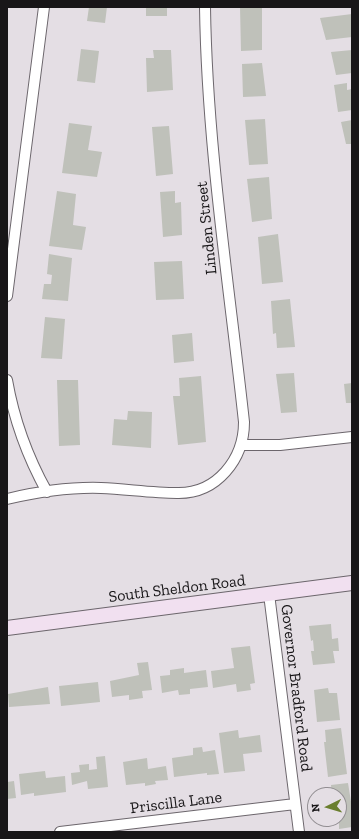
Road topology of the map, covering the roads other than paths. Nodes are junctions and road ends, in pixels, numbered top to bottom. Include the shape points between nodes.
1 (44, 7) edge
2 (205, 7) edge
3 (7, 296) edge
4 (7, 380) edge
5 (352, 437) edge
6 (242, 445) junction
7 (47, 492) junction
8 (7, 499) edge
9 (352, 582) edge
10 (269, 594) junction
11 (7, 628) edge
12 (295, 804) junction
13 (60, 832) edge
14 (299, 832) edge

1 - 3 street
2 - 6 street, Linden Street via 212,138 244,422
4 - 7 street via 20,434
5 - 6 street
6 - 7 street via 235,461 223,475 210,485 191,492 178,494 99,488
7 - 8 street
9 - 10 main road, South Sheldon Road
10 - 11 main road, South Sheldon Road
10 - 12 street, Governor Bradford Road
12 - 13 street, Priscilla Lane
12 - 14 street, Governor Bradford Road

